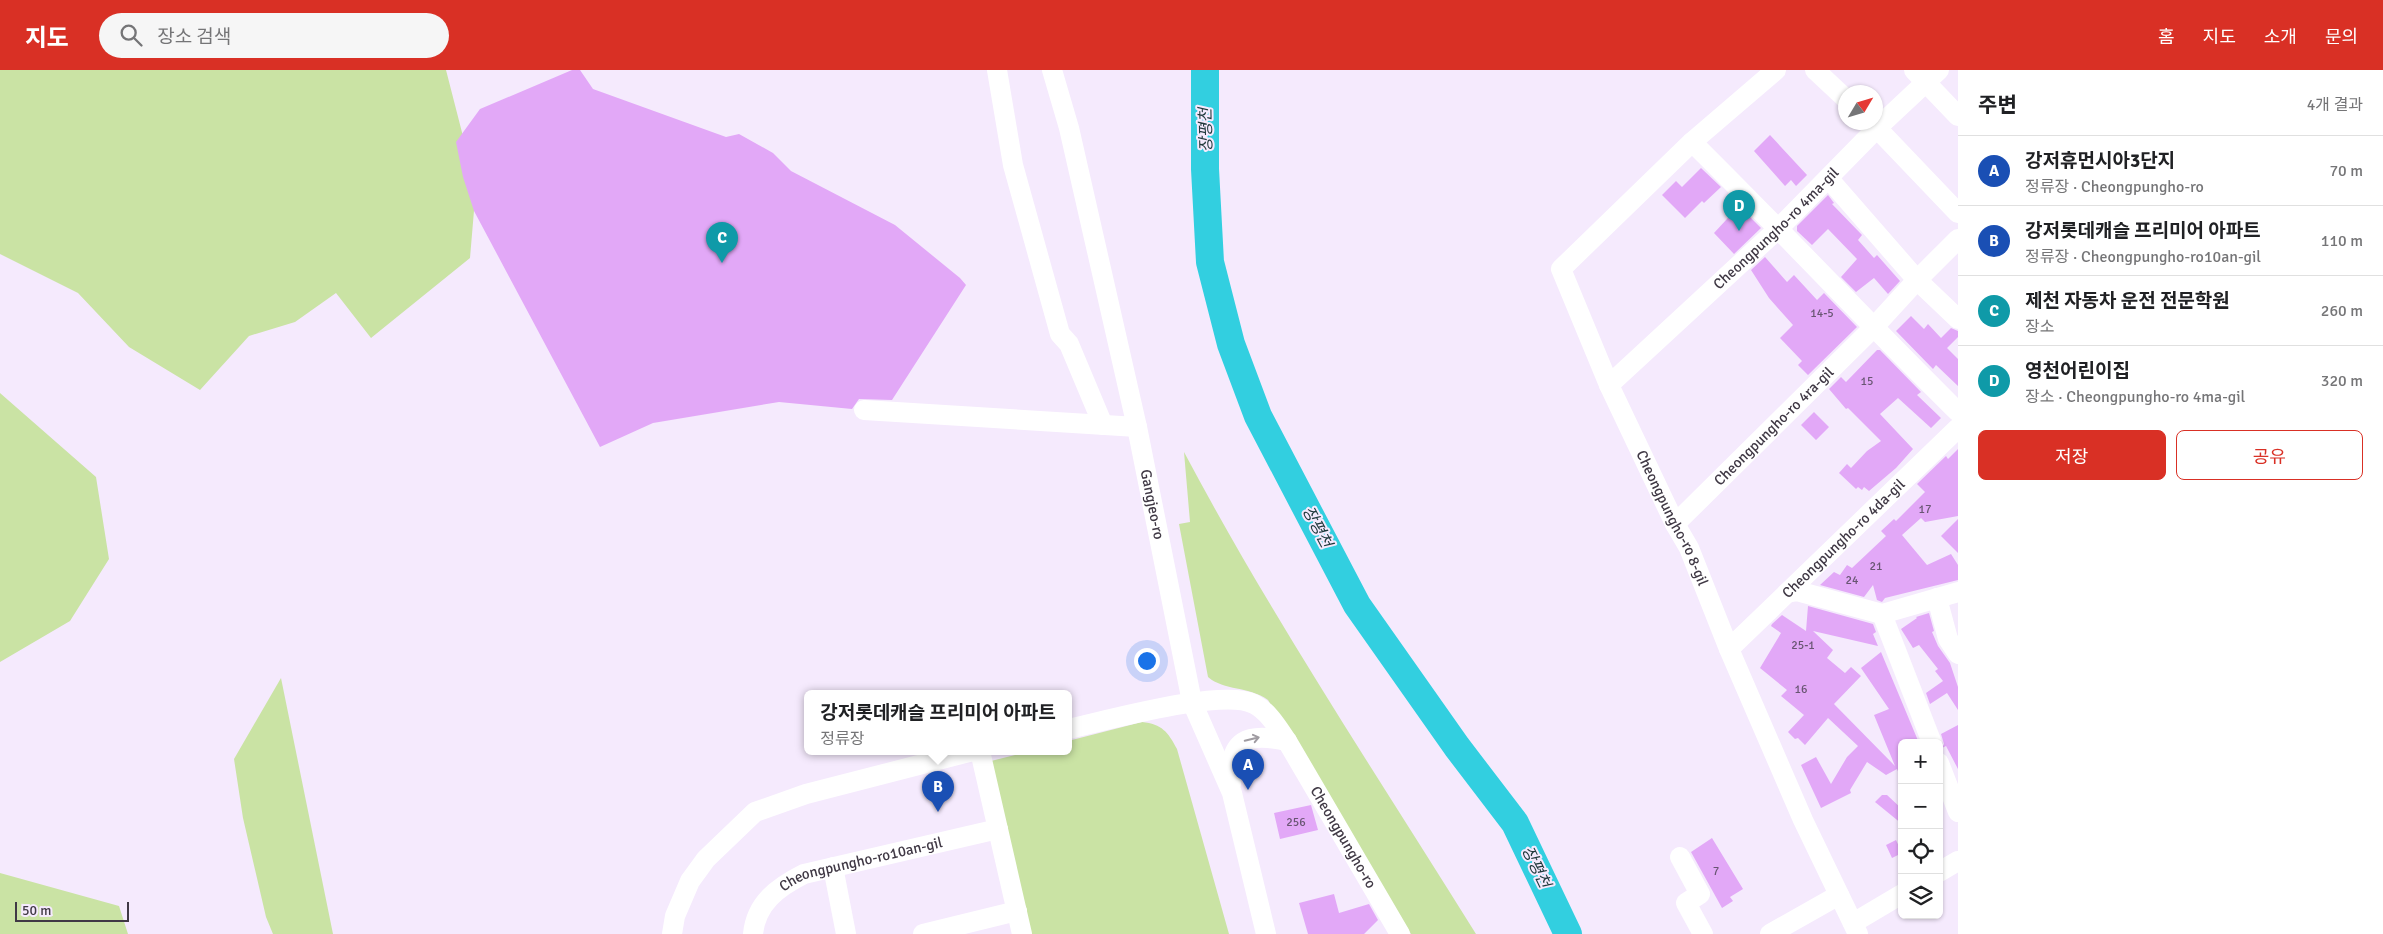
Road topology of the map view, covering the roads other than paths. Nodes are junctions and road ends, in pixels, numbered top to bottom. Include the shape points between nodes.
1 (997, 70) edge
2 (1052, 70) edge
3 (1776, 70) edge
4 (1815, 70) edge
5 (1927, 74) edge
6 (1838, 92) edge
7 (1958, 116) edge
8 (1883, 117) edge
9 (1871, 130) edge
10 (1878, 130) edge
11 (1692, 142) junction
12 (1829, 179) junction
13 (1958, 213) edge
14 (1779, 228) junction
15 (1958, 239) edge
16 (1917, 280) junction
17 (1958, 319) edge
18 (1873, 328) junction
19 (1608, 385) junction
20 (864, 410) dead end
21 (1958, 412) edge
22 (1103, 425) junction
23 (1137, 427) junction
24 (1958, 428) edge
25 (1674, 524) junction
26 (1958, 592) edge
27 (1787, 593) junction
28 (1937, 598) junction
29 (1882, 614) junction
30 (1729, 649) junction
31 (1958, 654) edge
32 (1192, 702) junction
33 (1072, 728) edge
34 (1930, 739) edge
35 (1287, 741) junction
36 (957, 755) edge
37 (981, 755) edge
38 (1943, 773) edge
39 (1232, 793) junction
40 (1958, 812) edge
41 (998, 829) junction
42 (1680, 856) dead end
43 (1958, 861) edge
44 (833, 867) junction
45 (1943, 870) edge
46 (1839, 895) junction
47 (1898, 897) edge
48 (1017, 911) junction
49 (1855, 928) edge
50 (1396, 933) edge
51 (672, 934) edge
52 (753, 934) edge
53 (846, 934) edge
54 (923, 934) edge
55 (1022, 934) edge
56 (1266, 934) edge
57 (1703, 934) edge
58 (1770, 934) edge

1 - 22 street via 1012,165 1060,334 1069,344
2 - 23 street, Gangjeo-ro via 1069,128
3 - 11 street, Cheongpungho-ro 8-gil
4 - 6 street
5 - 7 street
5 - 8 street, Cheongpungho-ro 4ma-gil
9 - 12 street, Cheongpungho-ro 4ma-gil
10 - 13 street
11 - 14 street
11 - 19 street, Cheongpungho-ro 8-gil via 1562,269
12 - 14 street, Cheongpungho-ro 4ma-gil
12 - 16 street
14 - 18 street
14 - 19 street, Cheongpungho-ro 4ma-gil
15 - 16 street, Cheongpungho-ro 4ra-gil
16 - 17 street
16 - 18 street, Cheongpungho-ro 4ra-gil
18 - 21 street
18 - 25 street, Cheongpungho-ro 4ra-gil
19 - 25 street, Cheongpungho-ro 8-gil
20 - 22 street
22 - 23 street
23 - 32 street, Gangjeo-ro
24 - 27 street, Cheongpungho-ro 4da-gil
25 - 30 street, Cheongpungho-ro 8-gil via 1689,548
26 - 28 street
27 - 29 street via 1797,591
27 - 30 street, Cheongpungho-ro 4da-gil
28 - 29 street
28 - 31 street via 1948,639
29 - 34 street
30 - 46 street, Cheongpungho-ro 8-gil
32 - 33 street, Cheongpungho-ro
32 - 35 street, Cheongpungho-ro via 1252,703 1273,721
32 - 39 street, Gangjeo-ro
39 -> 35 street via 1230,766 1239,744 1259,737
35 - 50 street, Cheongpungho-ro
36 - 51 street via 806,794 755,812 706,859 690,881 675,916
37 - 41 street
38 - 40 street
39 - 56 street, Gangjeo-ro
41 - 44 street, Cheongpungho-ro10an-gil
41 - 48 street
42 - 57 street via 1700,894 1686,902
43 - 45 street
44 - 52 street, Cheongpungho-ro10an-gil via 804,874 768,897 758,912
44 - 53 street
46 - 49 street, Cheongpungho-ro 8-gil
46 - 58 street
47 - 49 street
48 - 54 street
48 - 55 street

